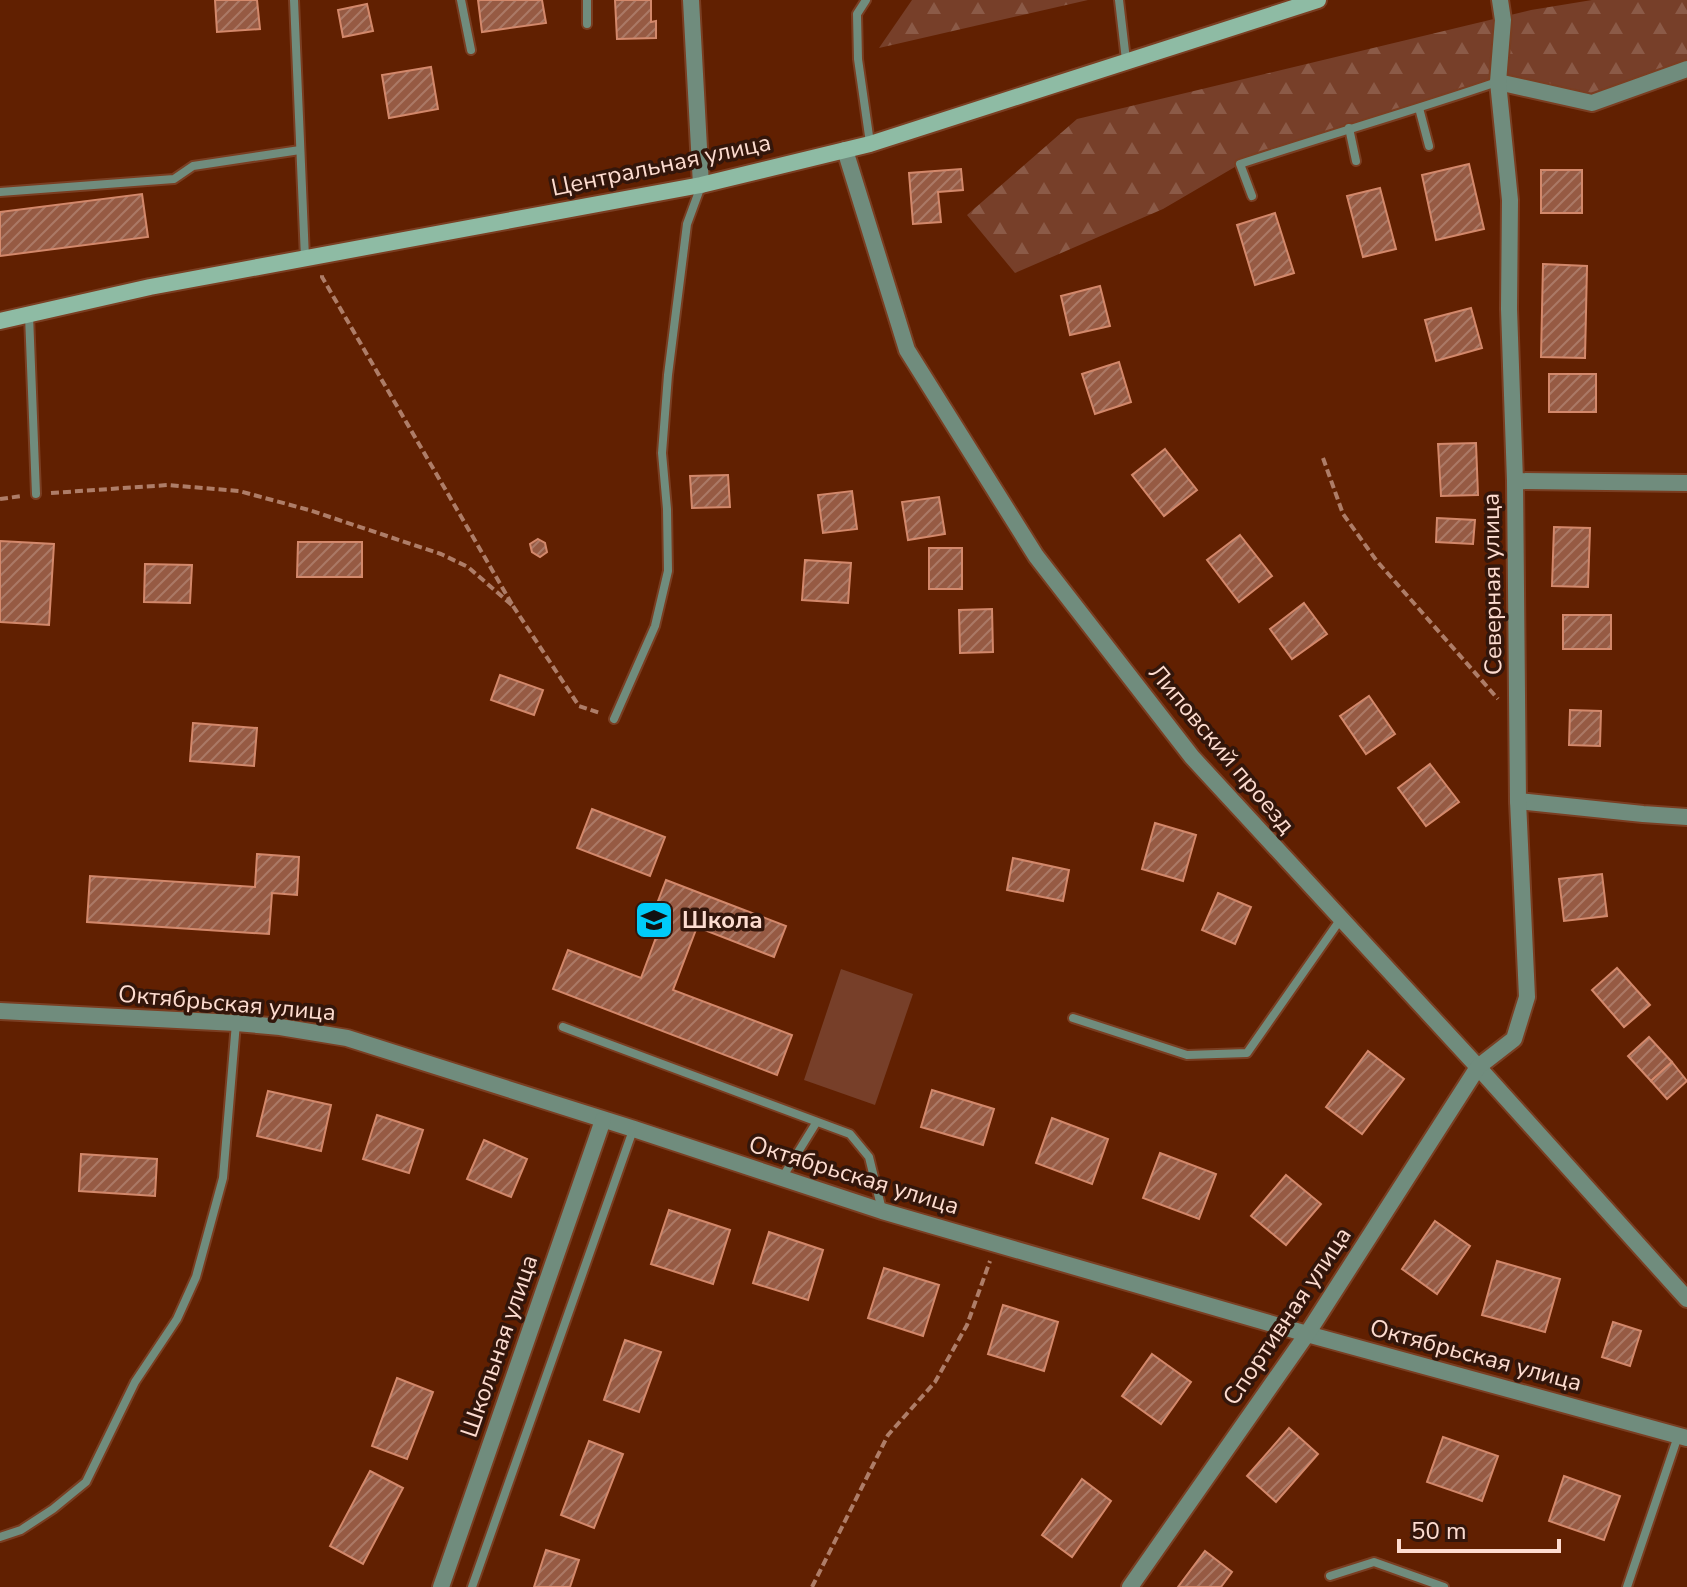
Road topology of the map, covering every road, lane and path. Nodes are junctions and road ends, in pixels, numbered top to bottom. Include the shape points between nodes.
1 (294, 0) edge
2 (461, 0) edge
3 (587, 0) edge
4 (691, 0) edge
5 (866, 0) edge
6 (1119, 0) edge
7 (1318, 0) edge
8 (1500, 0) edge
9 (587, 24) dead end
10 (471, 50) dead end
11 (1126, 60) junction
12 (1687, 69) edge
13 (1498, 82) junction
14 (1419, 108) junction
15 (1349, 128) junction
16 (870, 144) junction
17 (1429, 146) dead end
18 (300, 150) junction
19 (845, 150) junction
20 (1356, 161) dead end
21 (701, 185) junction
22 (0, 192) edge
23 (1252, 196) dead end
24 (312, 256) junction
25 (29, 314) junction
26 (0, 321) edge
27 (1323, 458) dead end
28 (1515, 481) junction
29 (1687, 483) edge
30 (36, 494) junction
31 (0, 499) edge
32 (513, 606) junction
33 (614, 719) joint
34 (1517, 721) junction
35 (1518, 801) junction
36 (1687, 817) edge
37 (1340, 920) junction
38 (0, 1011) edge
39 (1073, 1018) dead end
40 (236, 1023) junction
41 (563, 1027) dead end
42 (1478, 1067) junction
43 (603, 1120) junction
44 (816, 1123) junction
45 (634, 1129) junction
46 (781, 1178) junction
47 (882, 1211) junction
48 (996, 1244) junction
49 (1687, 1299) edge
50 (1307, 1334) junction
51 (1683, 1436) edge
52 (0, 1537) edge
53 (1330, 1576) dead end
54 (441, 1587) edge
55 (472, 1587) edge
56 (812, 1587) edge
57 (1130, 1587) edge
58 (1444, 1587) edge
59 (1627, 1587) edge

1 - 18 lane
2 - 10 lane
3 - 9 lane
4 - 21 street
5 - 16 lane via 857,14 858,59
6 - 11 lane
7 - 11 main road, Центральная улица
8 - 13 street, Северная улица
11 - 16 main road, Центральная улица
12 - 13 street via 1592,103
13 - 14 lane
13 - 28 street, Северная улица via 1510,200
14 - 15 lane
14 - 17 lane
15 - 20 lane
15 - 23 lane via 1240,164
16 - 19 main road, Центральная улица
18 - 22 lane via 193,166 174,179
18 - 24 lane
19 - 21 main road, Центральная улица
19 - 37 street, Липовский проезд via 907,350 1036,556 1192,757
21 - 24 main road, Центральная улица
21 - 33 lane via 687,224 668,375 662,453 668,571 655,626
24 - 25 main road, Центральная улица
24 - 32 path
25 - 26 main road, Центральная улица
25 - 30 lane
27 - 34 path via 1343,514 1376,560
28 - 29 street
28 - 34 street, Северная улица
30 - 31 path
30 - 32 path via 168,485 239,491 441,554 468,567
32 - 33 path via 579,706
34 - 35 street, Северная улица
35 - 36 street
35 - 42 street, Северная улица via 1527,997 1514,1039
37 - 39 lane via 1247,1053 1187,1055
37 - 42 street, Липовский проезд
38 - 40 street, Октябрьская улица
40 - 43 street, Октябрьская улица via 347,1038
40 - 52 lane via 223,1178 196,1277 177,1319 135,1382 86,1482 21,1530
41 - 44 lane
42 - 49 street, Липовский проезд
42 - 50 street, Спортивная улица
43 - 45 street, Октябрьская улица
43 - 54 street, Школьная улица
44 - 46 lane
44 - 47 lane via 850,1134 869,1157
45 - 46 street, Октябрьская улица
45 - 55 lane
46 - 47 street, Октябрьская улица
47 - 48 street, Октябрьская улица
48 - 50 street, Октябрьская улица
48 - 56 path via 967,1325 935,1382 888,1435
50 - 51 street, Октябрьская улица
50 - 57 street, Спортивная улица
51 - 59 lane
53 - 58 lane via 1374,1562

